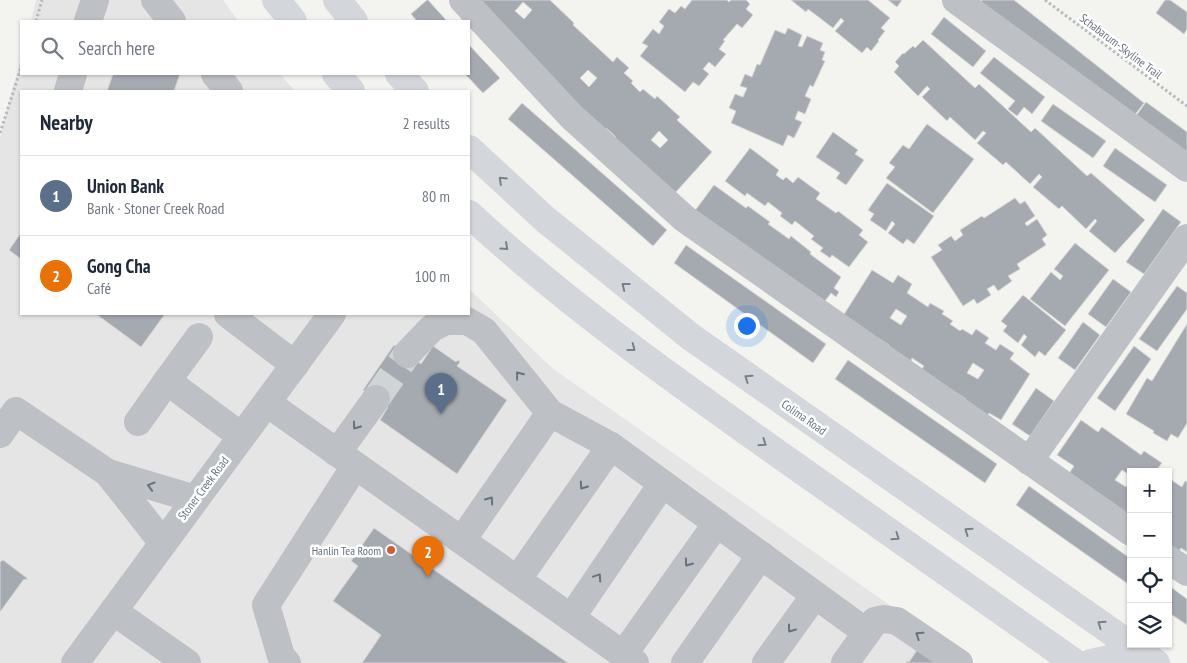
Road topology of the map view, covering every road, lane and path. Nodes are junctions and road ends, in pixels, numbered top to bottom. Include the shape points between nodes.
1 (42, 0) edge
2 (95, 0) edge
3 (155, 0) edge
4 (276, 0) edge
5 (337, 0) edge
6 (463, 0) edge
7 (956, 0) edge
8 (1045, 0) edge
9 (36, 20) edge
10 (88, 20) edge
11 (171, 20) edge
12 (292, 20) edge
13 (353, 20) edge
14 (20, 71) edge
15 (73, 75) edge
16 (216, 75) edge
17 (337, 75) edge
18 (400, 75) edge
19 (68, 90) edge
20 (228, 90) edge
21 (350, 90) edge
22 (414, 90) edge
23 (1187, 106) edge
24 (0, 133) edge
25 (470, 154) edge
26 (1187, 168) edge
27 (470, 215) edge
28 (1187, 238) edge
29 (229, 315) edge
30 (331, 315) edge
31 (199, 337) dead end
32 (407, 354) tunnel mouth
33 (295, 365) junction
34 (167, 381) junction
35 (376, 399) tunnel mouth
36 (266, 403) junction
37 (550, 413) junction
38 (138, 422) dead end
39 (0, 434) edge
40 (242, 436) junction
41 (611, 446) junction
42 (346, 459) junction
43 (1029, 461) junction
44 (108, 473) junction
45 (662, 484) junction
46 (195, 499) junction
47 (716, 523) junction
48 (1127, 529) edge
49 (462, 540) junction
50 (163, 543) junction
51 (761, 556) junction
52 (1172, 562) edge
53 (1187, 572) edge
54 (517, 580) junction
55 (815, 595) junction
56 (113, 611) junction
57 (571, 618) junction
58 (866, 632) junction
59 (1148, 658) edge
60 (629, 659) edge
61 (75, 663) edge
62 (187, 663) edge
63 (288, 663) edge
64 (685, 663) edge
65 (766, 663) edge
66 (845, 663) edge
67 (959, 663) edge
68 (1075, 663) edge
69 (1091, 663) edge

1 - 9 path
2 - 10 street
3 - 11 street
4 - 12 main road
5 - 13 main road
6 - 43 street via 571,116 685,219
7 - 26 street
8 - 23 path, Schabarum-Skyline Trail
14 - 24 path
15 - 19 street
16 - 20 street
17 - 21 main road
18 - 22 main road
59 -> 25 main road, Colima Road via 691,338
27 -> 68 main road via 517,258 665,374
28 - 43 street
29 - 33 street
30 - 33 street, Stoner Creek Road
31 - 34 street
37 -> 32 street via 484,331 468,321 446,321 432,328
33 - 36 street, Stoner Creek Road
34 - 38 street
34 - 40 street
35 -> 42 street
36 - 40 street, Stoner Creek Road
36 - 42 street
37 - 41 street
49 -> 37 street
39 - 44 street via 16,412
40 - 46 street, Stoner Creek Road
41 - 45 street
41 -> 54 street
42 - 49 street
42 - 63 street via 266,605 281,656
43 - 48 street
46 -> 44 street
44 - 50 street
45 - 47 street
57 -> 45 street
46 - 50 street, Stoner Creek Road
47 - 51 street
47 -> 60 street
49 - 54 street
50 - 56 street, Stoner Creek Road
51 - 55 street
51 - 64 street
52 - 53 street
54 - 57 street
55 - 58 street
55 -> 65 street
56 - 61 street, Stoner Creek Road
56 - 62 street
57 - 60 street
58 - 66 street
67 -> 58 street via 897,621 884,618 875,621
59 - 69 main road

